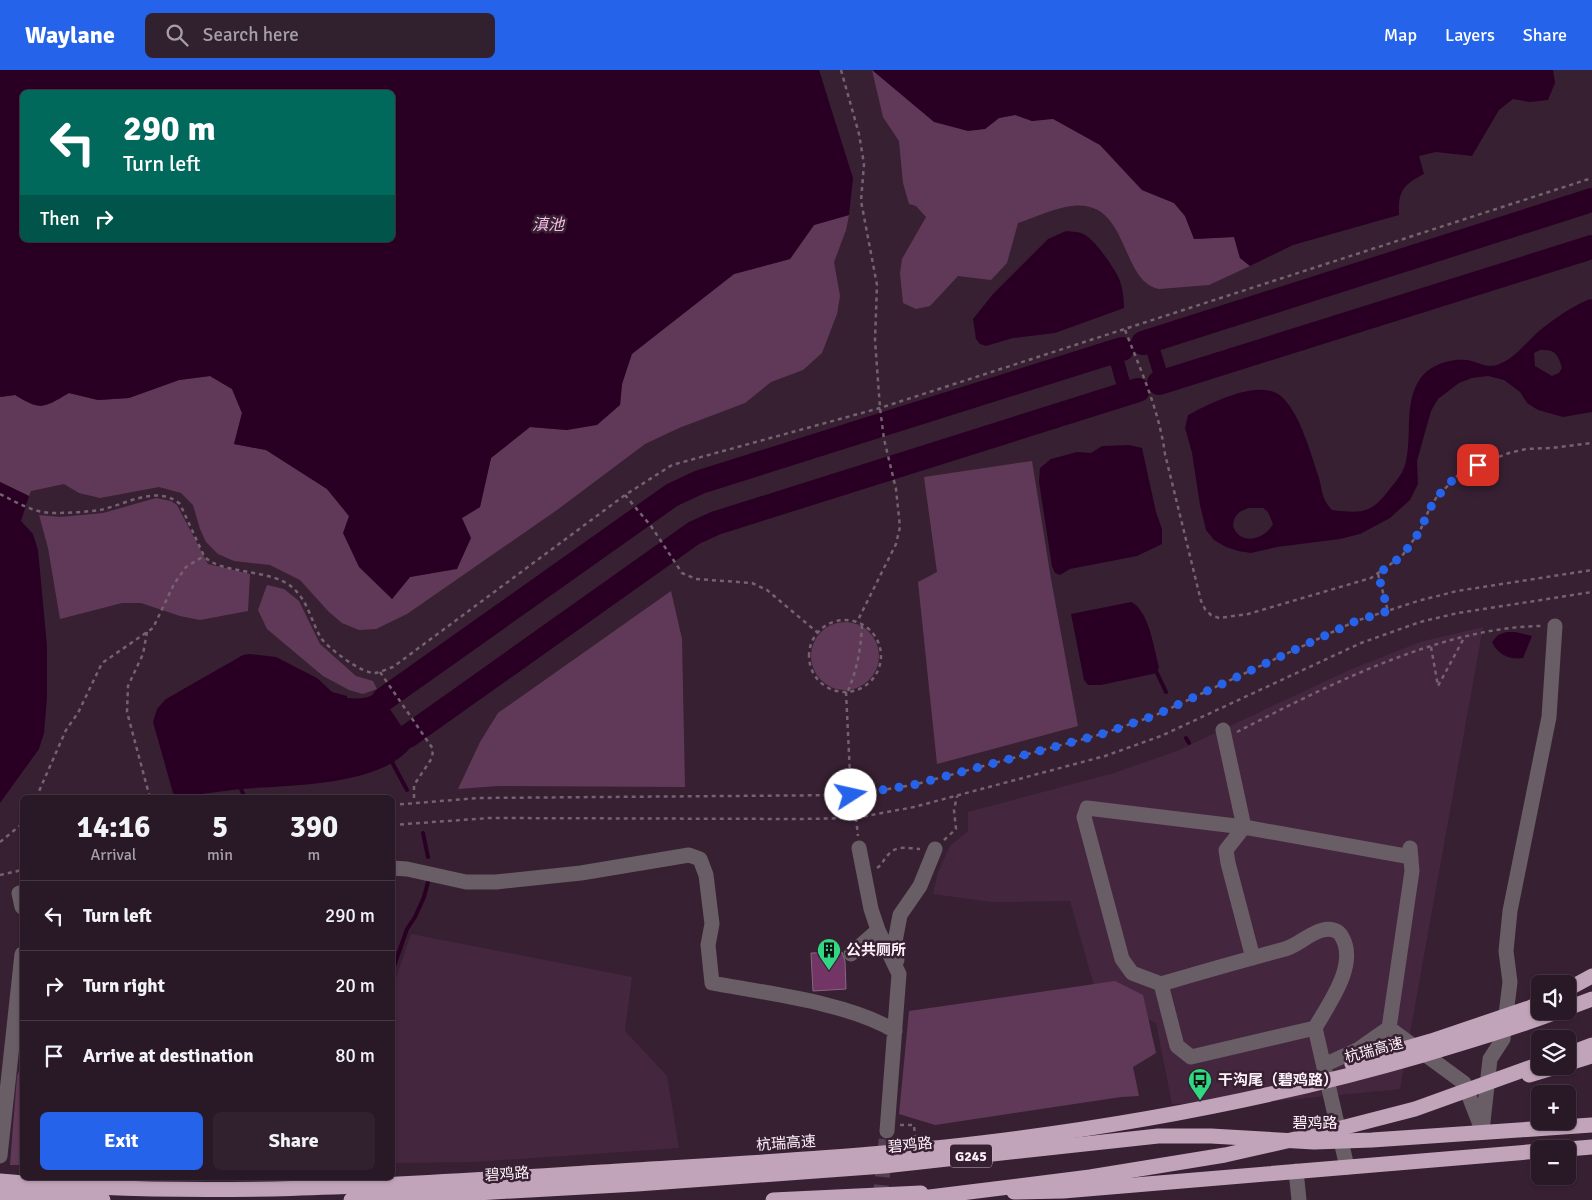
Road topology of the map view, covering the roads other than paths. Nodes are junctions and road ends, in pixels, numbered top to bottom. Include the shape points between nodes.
1 (1555, 626) road end
2 (1224, 734) road end
3 (1244, 827) junction
4 (859, 848) road end
5 (934, 849) road end
6 (395, 868) edge
7 (878, 930) junction
8 (851, 954) dead end
9 (1253, 958) junction
10 (20, 972) edge
11 (899, 974) junction
12 (1592, 976) edge
13 (1161, 984) junction
14 (1576, 985) edge
15 (1592, 999) edge
16 (1576, 1005) edge
17 (1531, 1007) edge
18 (1533, 1020) edge
19 (1315, 1028) junction
20 (1389, 1028) junction
21 (895, 1031) junction
22 (1592, 1045) edge
23 (1576, 1051) edge
24 (1592, 1056) edge
25 (1576, 1061) edge
26 (1324, 1065) junction
27 (1531, 1067) edge
28 (1531, 1074) edge
29 (1415, 1109) junction
30 (1132, 1121) junction
31 (1592, 1125) edge
32 (887, 1131) tunnel mouth
33 (1482, 1131) junction
34 (1341, 1141) junction
35 (1592, 1147) edge
36 (1576, 1148) edge
37 (1531, 1152) edge
38 (0, 1156) edge
39 (1347, 1167) junction
40 (1296, 1171) junction
41 (0, 1182) edge
42 (0, 1193) edge
43 (103, 1200) edge
44 (351, 1200) edge
45 (773, 1200) edge
46 (905, 1200) edge
47 (1299, 1200) edge

1 - 33 street via 1549,716 1510,911 1506,951 1510,982 1503,1039 1490,1059
2 - 3 street
3 - 9 street via 1226,850
3 - 13 street via 1087,808 1084,817 1122,959 1132,973
3 - 20 street via 1410,852 1412,871
4 - 7 street
5 - 11 street via 920,886 900,915 894,947
6 - 21 street via 466,882 496,882 581,873 689,855 700,860 706,875 712,924 708,945 712,983 834,1008 879,1021
7 - 8 street
7 - 11 street
9 - 13 street
9 - 19 street via 1290,947 1323,929 1336,930 1342,935 1347,947 1346,964
10 - 38 street
11 - 21 street
12 - 14 highway
13 - 19 street via 1177,1046 1191,1057
15 - 16 highway
17 - 30 highway, bridge via 1332,1070
18 - 30 highway, 杭瑞高速, bridge via 1344,1077
19 - 26 street
20 - 26 street via 1360,1050
20 - 33 street via 1464,1083
21 - 32 street
22 - 23 highway
24 - 25 highway
26 - 34 street
27 - 29 highway, bridge
28 - 29 highway, bridge
29 - 46 highway, bridge via 1208,1158 1042,1184
30 - 41 highway, 杭瑞高速, bridge via 979,1143 820,1158 389,1186 202,1191
31 - 33 highway, 碧鸡路 / G245
33 - 34 highway, 碧鸡路 / G245
34 - 39 street
34 - 44 highway, 碧鸡路 / G245 via 1158,1136 884,1166
35 - 36 highway
37 - 39 highway
39 - 40 highway
40 - 45 highway via 1063,1191 881,1194
40 - 47 street
42 - 43 highway

